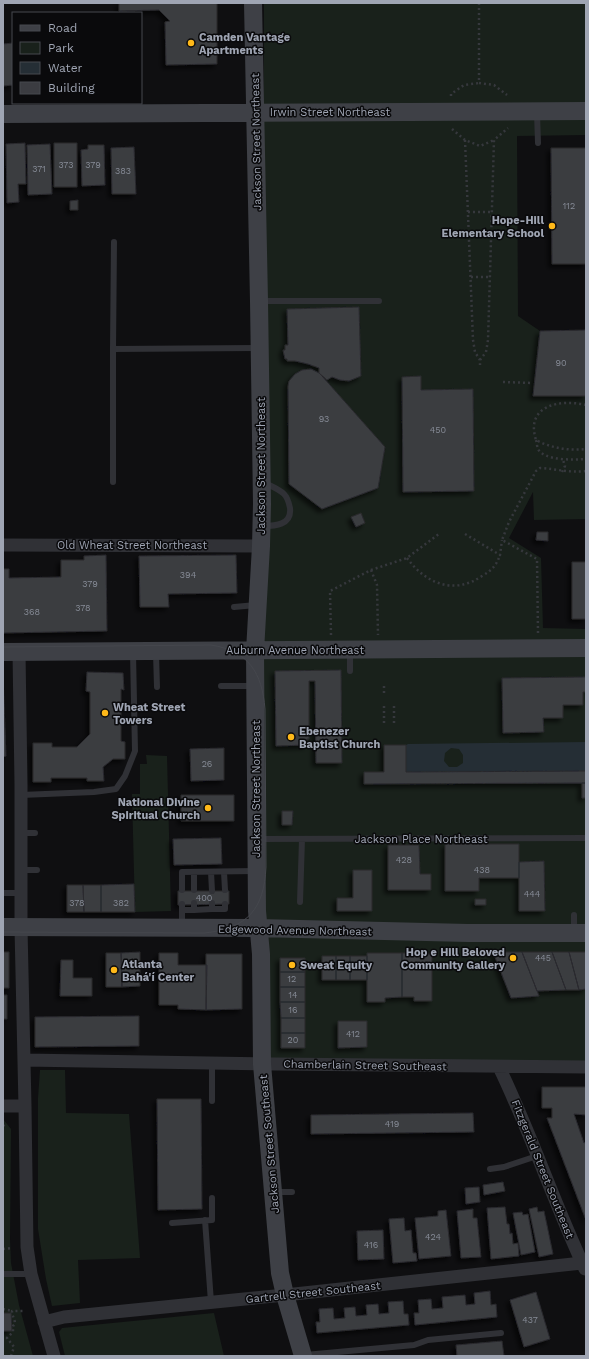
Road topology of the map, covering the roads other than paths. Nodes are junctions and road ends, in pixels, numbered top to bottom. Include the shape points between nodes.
1 (253, 3) edge
2 (538, 111) junction
3 (586, 111) edge
4 (255, 112) junction
5 (3, 114) edge
6 (538, 143) dead end
7 (114, 242) dead end
8 (259, 301) junction
9 (379, 301) dead end
10 (260, 348) junction
11 (113, 349) junction
12 (261, 481) junction
13 (113, 482) dead end
14 (261, 526) junction
15 (3, 545) edge
16 (261, 546) junction
17 (258, 605) junction
18 (234, 607) dead end
19 (586, 648) edge
20 (350, 650) junction
21 (156, 651) junction
22 (255, 651) junction
23 (11, 652) edge
24 (133, 652) junction
25 (350, 670) dead end
26 (221, 686) dead end
27 (255, 686) junction
28 (157, 687) dead end
29 (21, 795) junction
30 (21, 833) junction
31 (35, 833) dead end
32 (586, 838) edge
33 (256, 839) junction
34 (302, 839) junction
35 (21, 870) junction
36 (36, 870) dead end
37 (256, 871) junction
38 (194, 872) junction
39 (211, 872) junction
40 (224, 872) junction
41 (182, 890) dead end
42 (194, 890) dead end
43 (225, 890) dead end
44 (212, 891) dead end
45 (3, 893) edge
46 (21, 893) junction
47 (300, 902) dead end
48 (225, 904) dead end
49 (574, 915) dead end
50 (3, 927) edge
51 (21, 928) junction
52 (182, 928) junction
53 (258, 928) junction
54 (580, 933) edge
55 (24, 1060) junction
56 (212, 1063) junction
57 (262, 1064) junction
58 (499, 1067) junction
59 (586, 1067) edge
60 (212, 1101) dead end
61 (3, 1106) edge
62 (26, 1106) junction
63 (537, 1156) junction
64 (490, 1169) dead end
65 (274, 1192) junction
66 (292, 1192) dead end
67 (212, 1198) dead end
68 (205, 1220) junction
69 (172, 1223) dead end
70 (584, 1267) edge
71 (3, 1274) edge
72 (31, 1274) junction
73 (284, 1295) junction
74 (211, 1303) junction
75 (44, 1322) junction
76 (501, 1333) dead end
77 (54, 1356) edge
78 (303, 1356) edge

1 - 4 street, Jackson Street Northeast
2 - 3 street, Irwin Street Northeast
2 - 4 street, Irwin Street Northeast
2 - 6 lane
4 - 5 street, Irwin Street Northeast
4 - 8 street, Jackson Street Northeast
7 - 11 lane
8 - 9 lane
8 - 10 street, Jackson Street Northeast
10 - 11 lane
10 - 12 street, Jackson Street Northeast
11 - 13 lane
12 - 14 street, Jackson Street Northeast
12 - 14 lane via 285,495 290,512 289,518 283,523
14 - 16 street, Jackson Street Northeast
15 - 16 street, Old Wheat Street Northeast
16 - 17 street, Jackson Street Northeast
17 - 18 lane
17 - 22 street, Jackson Street Northeast
19 - 20 street, Auburn Avenue Northeast
20 - 22 street, Auburn Avenue Northeast
20 - 25 lane
21 - 22 street, Auburn Avenue Northeast
21 - 24 street, Auburn Avenue Northeast
21 - 28 lane
22 - 27 street, Jackson Street Northeast
23 - 24 street, Auburn Avenue Northeast
23 - 29 street
24 - 29 lane via 135,751 125,776 116,789
26 - 27 lane
27 - 33 street, Jackson Street Northeast
29 - 30 street
30 - 31 lane
30 - 35 street
32 - 34 lane, Jackson Place Northeast
33 - 34 lane, Jackson Place Northeast
33 - 37 street, Jackson Street Northeast
34 - 47 lane
35 - 36 lane
35 - 46 street
37 - 40 lane
37 - 53 street, Jackson Street Northeast
38 - 39 lane
38 - 41 lane via 182,872
38 - 42 lane
39 - 40 lane
39 - 44 lane
40 - 43 lane
45 - 46 lane
46 - 51 street
48 - 52 lane via 225,909 212,906 182,907
49 - 54 lane
50 - 51 street, Edgewood Avenue Northeast
51 - 52 street, Edgewood Avenue Northeast
51 - 55 street
52 - 53 street, Edgewood Avenue Northeast
53 - 54 street, Edgewood Avenue Northeast via 468,934
53 - 57 street, Jackson Street Southeast via 261,954
55 - 56 street, Chamberlain Street Southeast
55 - 62 street
56 - 57 street, Chamberlain Street Southeast
56 - 60 lane
57 - 58 street, Chamberlain Street Southeast
57 - 65 street, Jackson Street Southeast
58 - 59 street, Chamberlain Street Southeast
58 - 63 street, Fitzgerald Street Southeast
61 - 62 street
62 - 72 street via 26,1247
63 - 64 lane
63 - 70 street, Fitzgerald Street Southeast
65 - 66 lane
65 - 73 street, Jackson Street Southeast
67 - 68 lane via 212,1220
68 - 69 lane
68 - 74 lane
70 - 73 street, Gartrell Street Southeast
71 - 72 lane
72 - 75 street
73 - 74 street, Gartrell Street Southeast
73 - 78 street, Jackson Street Southeast
74 - 75 street, Gartrell Street Southeast via 64,1317
75 - 77 street
76 - 78 lane

